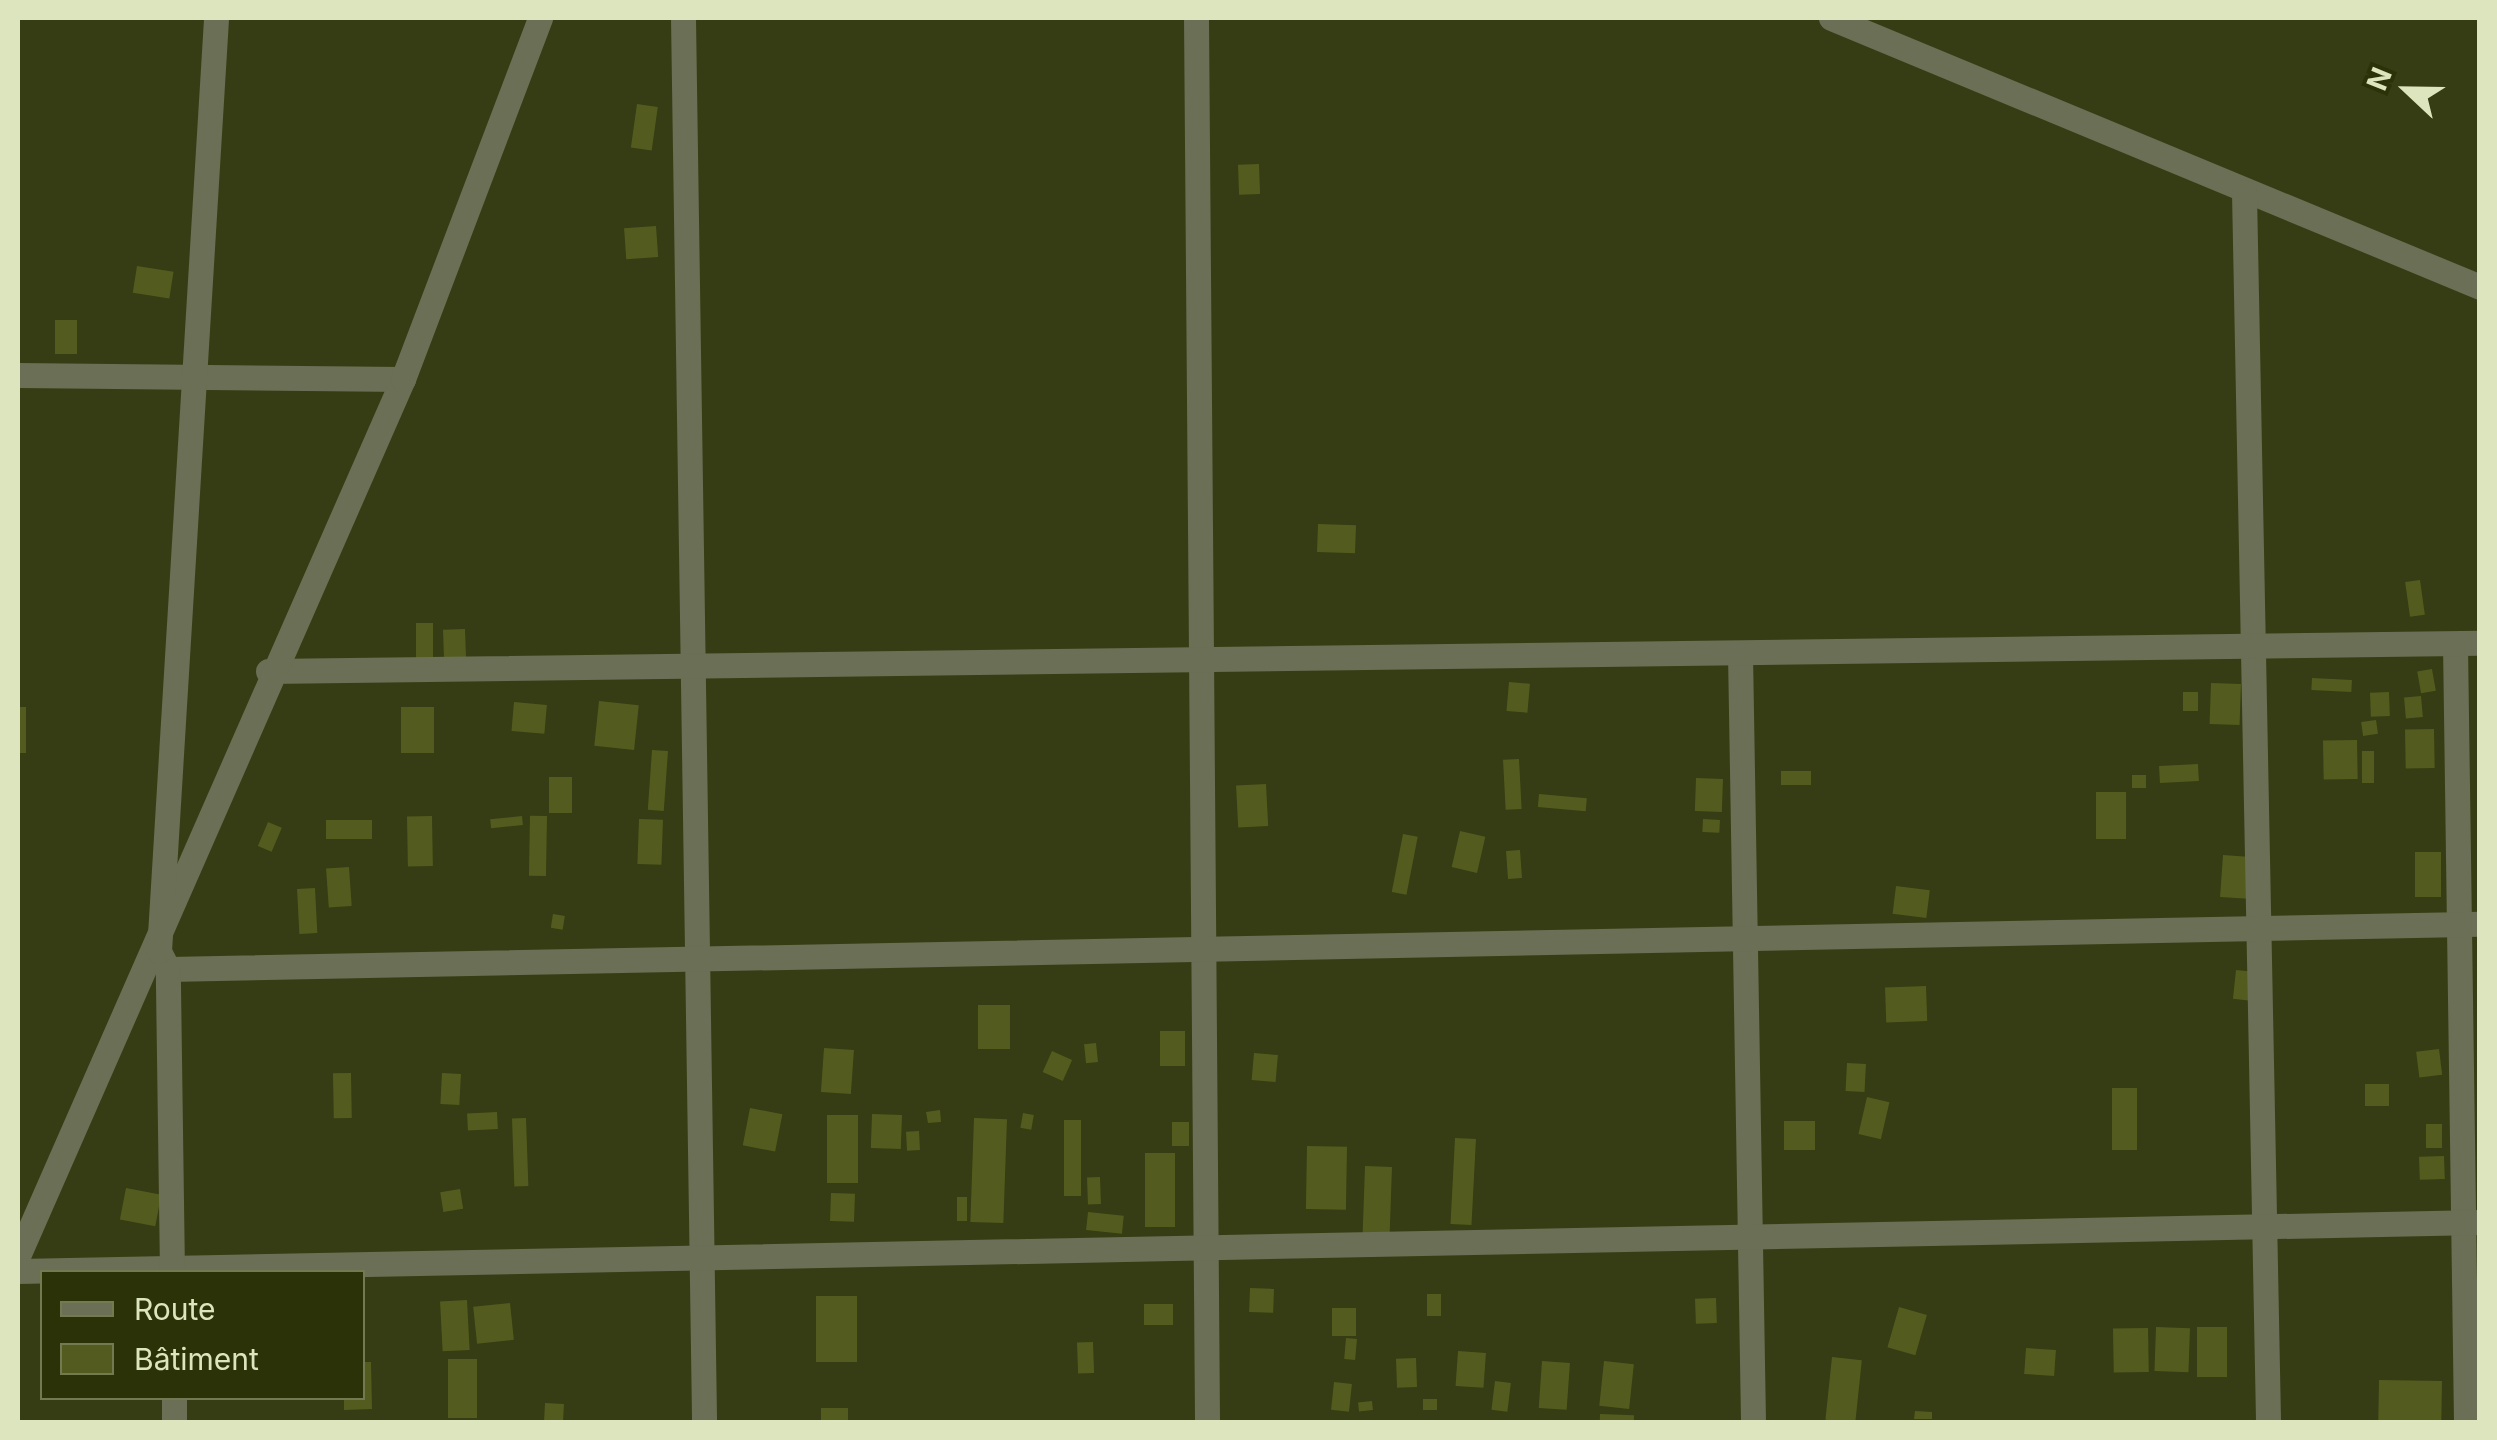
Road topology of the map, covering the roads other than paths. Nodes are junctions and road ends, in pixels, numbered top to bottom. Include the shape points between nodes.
1 (216, 18) edge
2 (540, 18) edge
3 (683, 18) edge
4 (1196, 18) edge
5 (1832, 18) edge
6 (2244, 192) junction
7 (2480, 287) edge
8 (18, 376) edge
9 (194, 377) junction
10 (403, 378) junction
11 (2467, 644) edge
12 (2255, 646) junction
13 (1740, 652) junction
14 (1201, 659) junction
15 (693, 665) junction
16 (268, 670) junction
17 (2469, 924) edge
18 (2260, 928) junction
19 (1745, 938) junction
20 (1203, 949) junction
21 (697, 959) junction
22 (163, 960) junction
23 (28, 1211) edge
24 (2471, 1222) edge
25 (2265, 1226) junction
26 (1750, 1236) junction
27 (1205, 1248) junction
28 (18, 1256) edge
29 (701, 1257) junction
30 (172, 1270) edge
31 (704, 1422) edge
32 (1206, 1422) edge
33 (1753, 1422) edge
34 (2268, 1422) edge
35 (2466, 1422) edge

1 - 9 street
2 - 10 street
3 - 15 street
4 - 14 street
5 - 6 street
6 - 7 street
6 - 12 street
8 - 9 street
9 - 10 street
9 - 22 street
10 - 16 street
11 - 12 street
11 - 17 street
12 - 13 street
12 - 18 street
13 - 14 street
13 - 19 street
14 - 15 street
14 - 20 street
15 - 16 street
15 - 21 street
16 - 22 street
17 - 18 street
17 - 24 street
18 - 19 street
18 - 25 street
19 - 20 street
19 - 26 street
20 - 21 street
20 - 27 street
21 - 22 street
21 - 29 street
22 - 23 street
22 - 30 street
23 - 28 street
24 - 25 street
24 - 35 street
25 - 26 street
25 - 34 street
26 - 27 street
26 - 33 street
27 - 29 street
27 - 32 street
29 - 30 street
29 - 31 street

